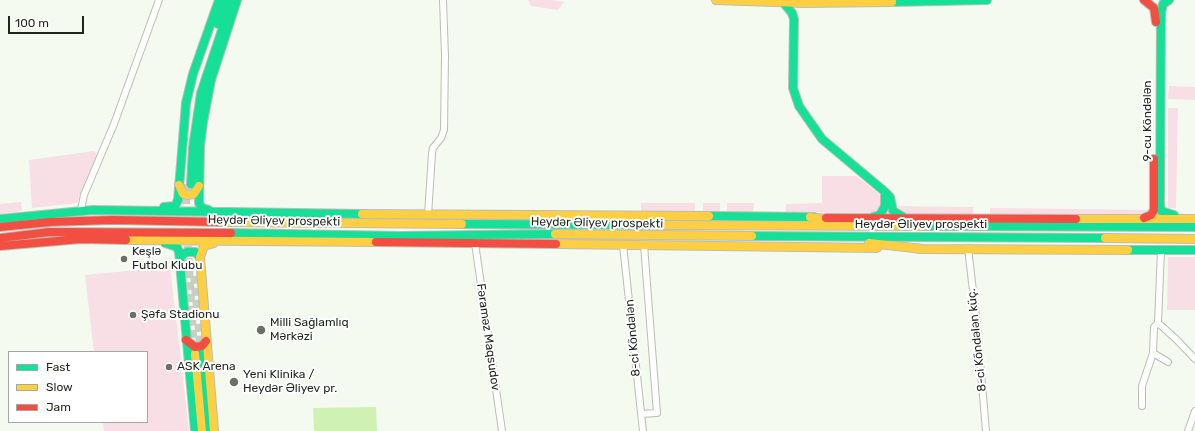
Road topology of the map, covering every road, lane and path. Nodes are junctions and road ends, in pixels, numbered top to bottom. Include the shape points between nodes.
1 (159, 0) edge
2 (219, 0) edge
3 (225, 0) edge
4 (232, 0) edge
5 (237, 0) edge
6 (443, 0) edge
7 (716, 0) edge
8 (987, 0) edge
9 (1144, 0) edge
10 (1169, 0) edge
11 (744, 1) edge
12 (921, 1) edge
13 (783, 2) junction
14 (804, 3) junction
15 (794, 18) junction
16 (188, 185) junction
17 (884, 191) junction
18 (81, 210) junction
19 (93, 210) junction
20 (217, 212) junction
21 (428, 215) junction
22 (810, 218) junction
23 (867, 218) junction
24 (911, 218) junction
25 (1195, 218) edge
26 (0, 219) edge
27 (1137, 220) junction
28 (875, 227) junction
29 (1195, 227) edge
30 (0, 228) edge
31 (815, 237) junction
32 (0, 238) edge
33 (155, 240) junction
34 (1195, 240) edge
35 (220, 241) junction
36 (475, 243) junction
37 (623, 245) junction
38 (644, 245) junction
39 (0, 246) edge
40 (968, 248) junction
41 (923, 249) junction
42 (1161, 250) junction
43 (1195, 250) edge
44 (200, 257) junction
45 (180, 260) junction
46 (1158, 324) junction
47 (186, 340) junction
48 (206, 341) junction
49 (1153, 353) junction
50 (1195, 360) edge
51 (1168, 362) dead end
52 (1142, 406) dead end
53 (1195, 411) edge
54 (641, 414) junction
55 (195, 431) edge
56 (202, 431) edge
57 (208, 431) edge
58 (214, 431) edge
59 (502, 431) edge
60 (643, 431) edge
61 (986, 431) edge
62 (1188, 431) edge

1 - 18 street via 114,124 84,195
2 - 16 main road via 187,97
3 - 16 main road via 196,91 190,126
4 - 16 main road via 201,93
5 - 16 main road via 207,95 200,146
6 - 21 street via 444,130 432,153
7 - 11 main road
8 - 12 main road
9 - 27 main road, 9-cu Köndələn via 1153,6 1156,14 1154,204 1151,215
10 - 25 main road, 9-cu Köndələn via 1163,4 1161,13 1160,208 1166,214
11 - 13 main road
12 - 14 main road
13 - 14 main road
13 - 15 main road
14 - 15 main road
15 - 17 main road via 792,76 796,100 822,139
16 - 19 main road via 173,207
16 - 20 main road via 200,207
17 - 23 main road via 884,210 877,216
17 - 24 main road via 890,198 895,214
18 - 19 main road
18 - 26 main road
19 - 20 main road
20 - 21 main road
21 - 22 main road
22 - 23 main road
22 - 28 main road
23 - 24 main road
24 - 27 main road
25 - 27 main road
28 - 29 main road, Heydər Əliyev prospekti
28 - 30 main road, Heydər Əliyev prospekti via 112,220 50,222
31 - 32 main road, Heydər Əliyev prospekti via 529,234 401,236 111,231 50,232
31 - 34 main road, Heydər Əliyev prospekti via 959,236
31 - 41 main road
33 - 35 main road
33 - 39 main road via 81,239
33 - 45 main road via 176,247
35 - 36 main road
35 - 44 main road via 204,246
36 - 37 main road
36 - 59 street, Fəraməz Maqsudov
37 - 38 main road
37 - 54 street, 8-ci Köndələn
38 - 41 main road
38 - 54 street via 657,413
40 - 41 main road
40 - 42 main road
40 - 61 street, 8-ci Köndələn küç.
42 - 43 main road
42 - 46 street
44 - 45 main road via 195,252 187,252
44 - 48 main road
45 - 47 main road
46 - 49 street via 1154,327
46 - 50 street via 1176,338
47 - 48 main road via 195,347 202,346
47 - 55 main road
48 - 58 main road
49 - 51 street
49 - 52 street via 1142,386
53 - 62 street
54 - 60 street, 8-ci Köndələn
56 - 57 main road via 198,354

